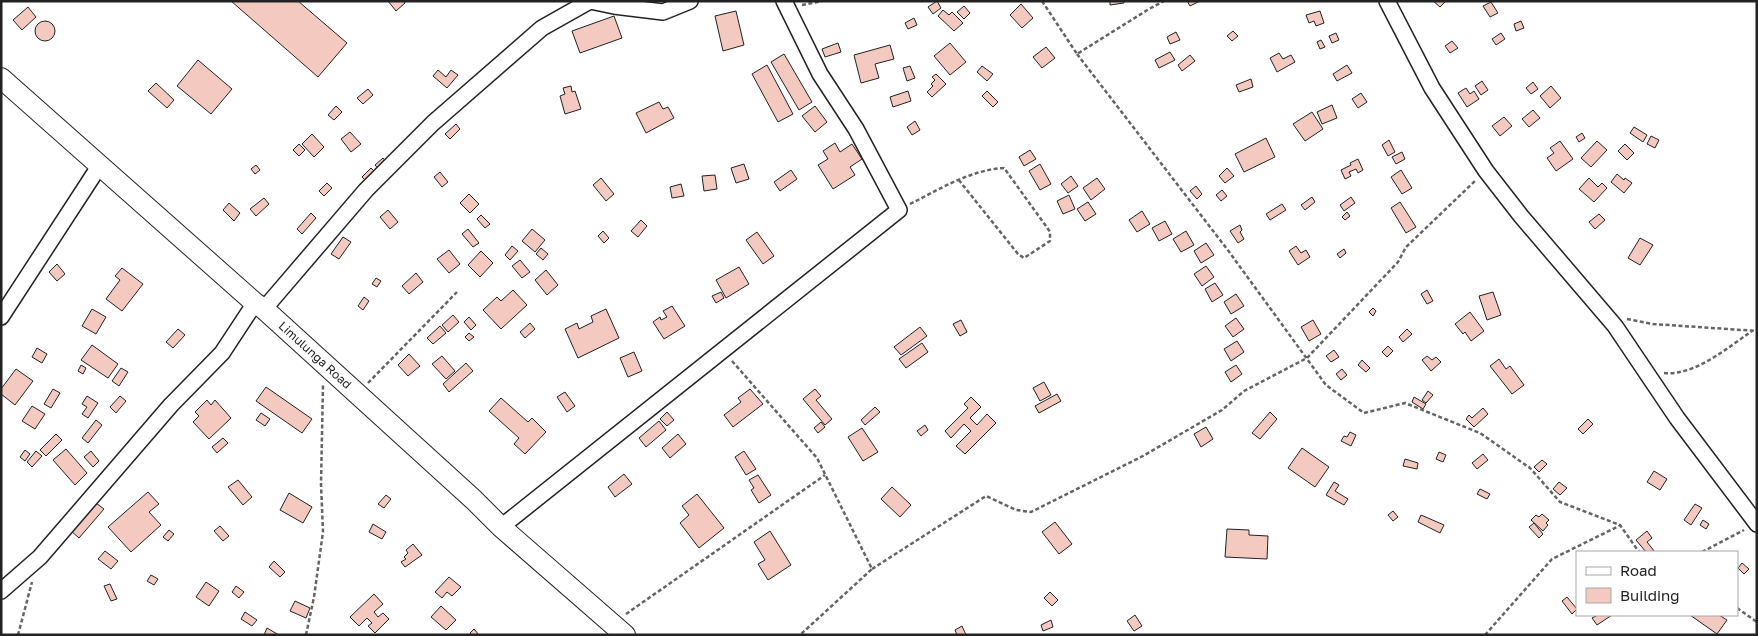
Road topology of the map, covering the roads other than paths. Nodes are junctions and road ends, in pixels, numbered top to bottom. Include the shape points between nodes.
1 (690, 1) edge
2 (1387, 1) edge
3 (786, 5) edge
4 (1, 78) edge
5 (100, 165) junction
6 (260, 306) junction
7 (1, 317) edge
8 (1757, 524) edge
9 (501, 527) junction
10 (1, 591) edge
11 (619, 629) edge

1 - 6 street via 663,12 590,1 542,28 433,123 366,190
2 - 8 street via 1432,88 1486,170 1606,316
3 - 9 street via 820,74 856,129 899,210
4 - 5 main road, Limulunga Road
5 - 6 main road, Limulunga Road
5 - 7 street
6 - 9 main road, Limulunga Road
6 - 10 street via 40,557
9 - 11 main road, Limulunga Road

